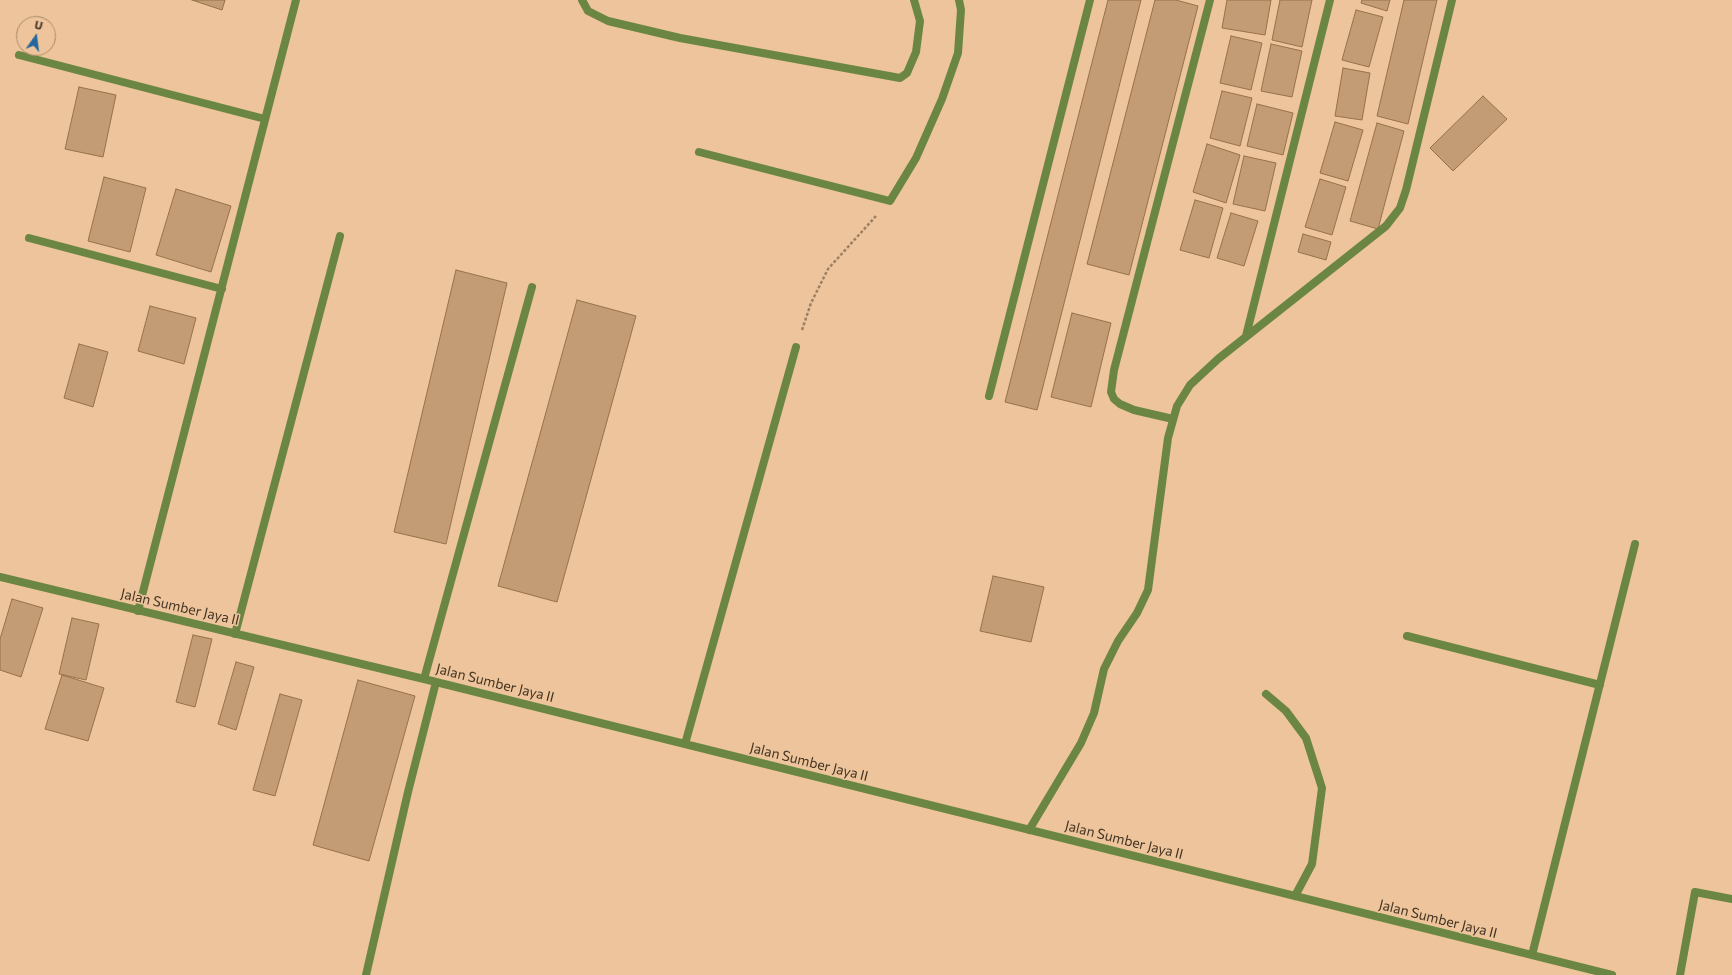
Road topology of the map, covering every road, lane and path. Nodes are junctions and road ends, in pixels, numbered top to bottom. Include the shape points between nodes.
1 (296, 0) edge
2 (582, 0) edge
3 (914, 0) edge
4 (959, 0) edge
5 (1090, 0) edge
6 (1210, 0) edge
7 (1330, 0) edge
8 (1452, 0) edge
9 (23, 56) edge
10 (265, 120) junction
11 (699, 152) dead end
12 (890, 201) junction
13 (340, 236) dead end
14 (29, 238) dead end
15 (532, 288) dead end
16 (222, 289) junction
17 (1246, 336) junction
18 (796, 347) joint
19 (989, 396) dead end
20 (1173, 420) junction
21 (1635, 544) dead end
22 (0, 577) edge
23 (138, 611) junction
24 (235, 634) junction
25 (1407, 636) dead end
26 (424, 679) junction
27 (436, 682) junction
28 (1600, 685) junction
29 (1266, 694) dead end
30 (685, 744) junction
31 (1029, 830) junction
32 (1295, 896) junction
33 (1732, 900) edge
34 (1532, 956) junction
35 (366, 975) edge
36 (1612, 975) edge
37 (1680, 975) edge

1 - 10 street
2 - 3 street via 588,11 608,21 680,38 900,78 907,73 916,52 920,21
4 - 12 street via 962,10 958,52 942,99 916,158
5 - 19 street
6 - 20 street via 1114,370 1111,392 1120,404
7 - 17 street
8 - 17 street via 1400,208 1386,226
9 - 10 street
10 - 16 street
11 - 12 street
12 - 18 path via 828,269 811,303
13 - 24 street
14 - 16 street
15 - 26 street
16 - 23 street
17 - 20 street via 1190,385 1177,406
18 - 30 street
20 - 31 street via 1168,438 1148,590 1138,613 1118,641 1104,669 1094,712 1081,743
21 - 28 street
22 - 23 street, Jalan Sumber Jaya II
23 - 24 street, Jalan Sumber Jaya II
24 - 26 street, Jalan Sumber Jaya II
25 - 28 street
26 - 27 street, Jalan Sumber Jaya II
27 - 30 street, Jalan Sumber Jaya II
27 - 35 street
28 - 34 street
29 - 32 street via 1286,711 1306,738 1322,788 1312,864
30 - 31 street, Jalan Sumber Jaya II
31 - 32 street, Jalan Sumber Jaya II
32 - 34 street, Jalan Sumber Jaya II
33 - 37 street via 1695,892
34 - 36 street, Jalan Sumber Jaya II

